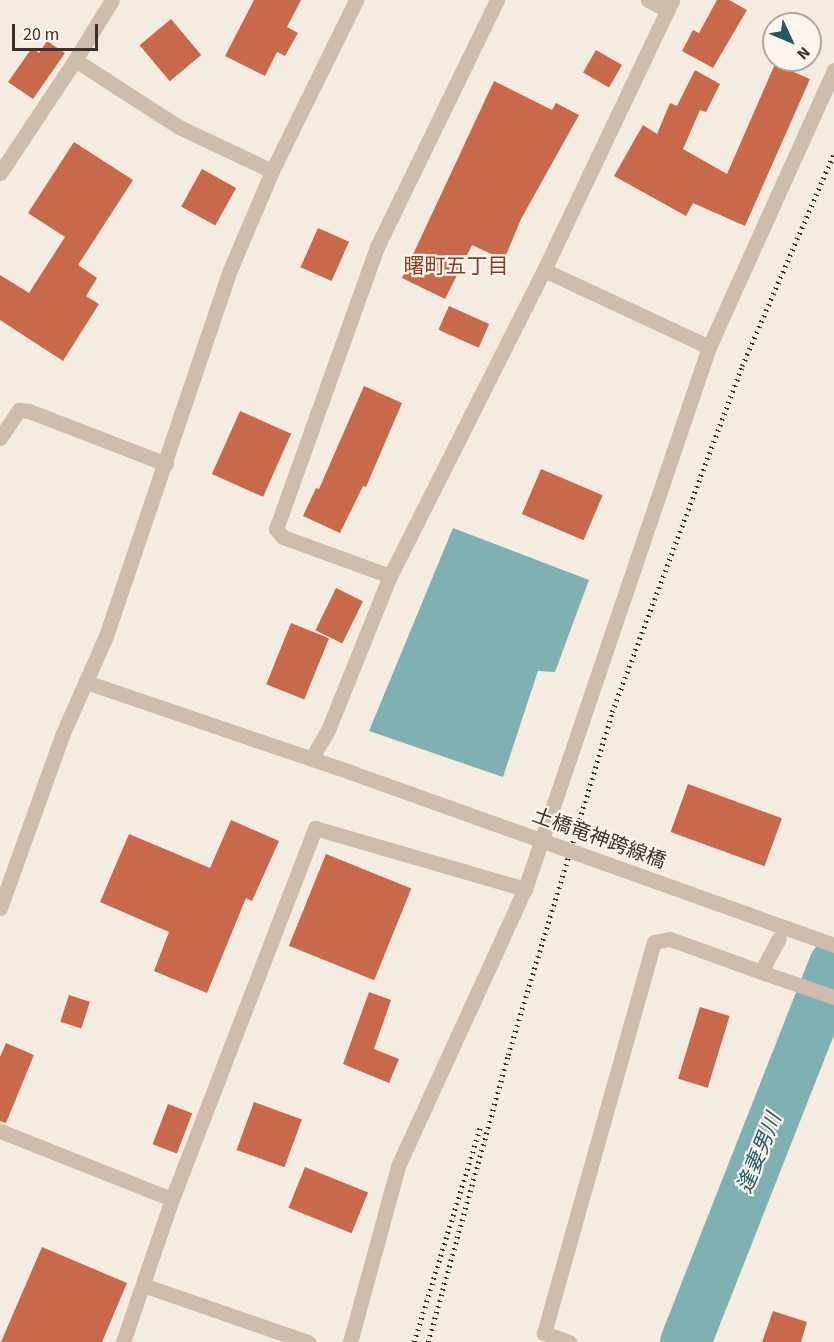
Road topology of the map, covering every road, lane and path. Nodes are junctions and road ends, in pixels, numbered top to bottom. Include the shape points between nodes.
1 (112, 0) edge
2 (356, 0) edge
3 (497, 0) edge
4 (648, 0) edge
5 (670, 5) edge
6 (75, 60) junction
7 (834, 70) edge
8 (272, 171) junction
9 (0, 173) edge
10 (544, 270) junction
11 (710, 347) junction
12 (0, 438) edge
13 (166, 464) junction
14 (390, 576) junction
15 (87, 682) junction
16 (312, 757) junction
17 (525, 889) junction
18 (0, 908) edge
19 (779, 938) dead end
20 (834, 945) edge
21 (761, 972) junction
22 (834, 997) edge
23 (0, 1131) edge
24 (172, 1199) junction
25 (143, 1285) junction
26 (123, 1342) edge
27 (308, 1342) edge
28 (350, 1342) edge
29 (569, 1342) edge

1 - 6 street
2 - 8 street
3 - 14 street via 377,247 276,529 283,537
4 - 5 street
5 - 10 street
6 - 8 street via 179,127
6 - 9 street
7 - 11 street
8 - 13 street via 230,270
10 - 11 street
10 - 14 street
11 - 17 street
12 - 13 street via 19,410 29,411
13 - 15 street
14 - 16 street via 328,730
15 - 16 street, 土橋竜神跨線橋
15 - 18 street via 63,733
16 - 20 street, 土橋竜神跨線橋, bridge
17 - 24 street via 315,828
17 - 28 street via 398,1166
19 - 21 street
21 - 22 street
21 - 29 street via 670,939 654,942 544,1333
23 - 24 street
24 - 25 street
25 - 26 street
25 - 27 street

